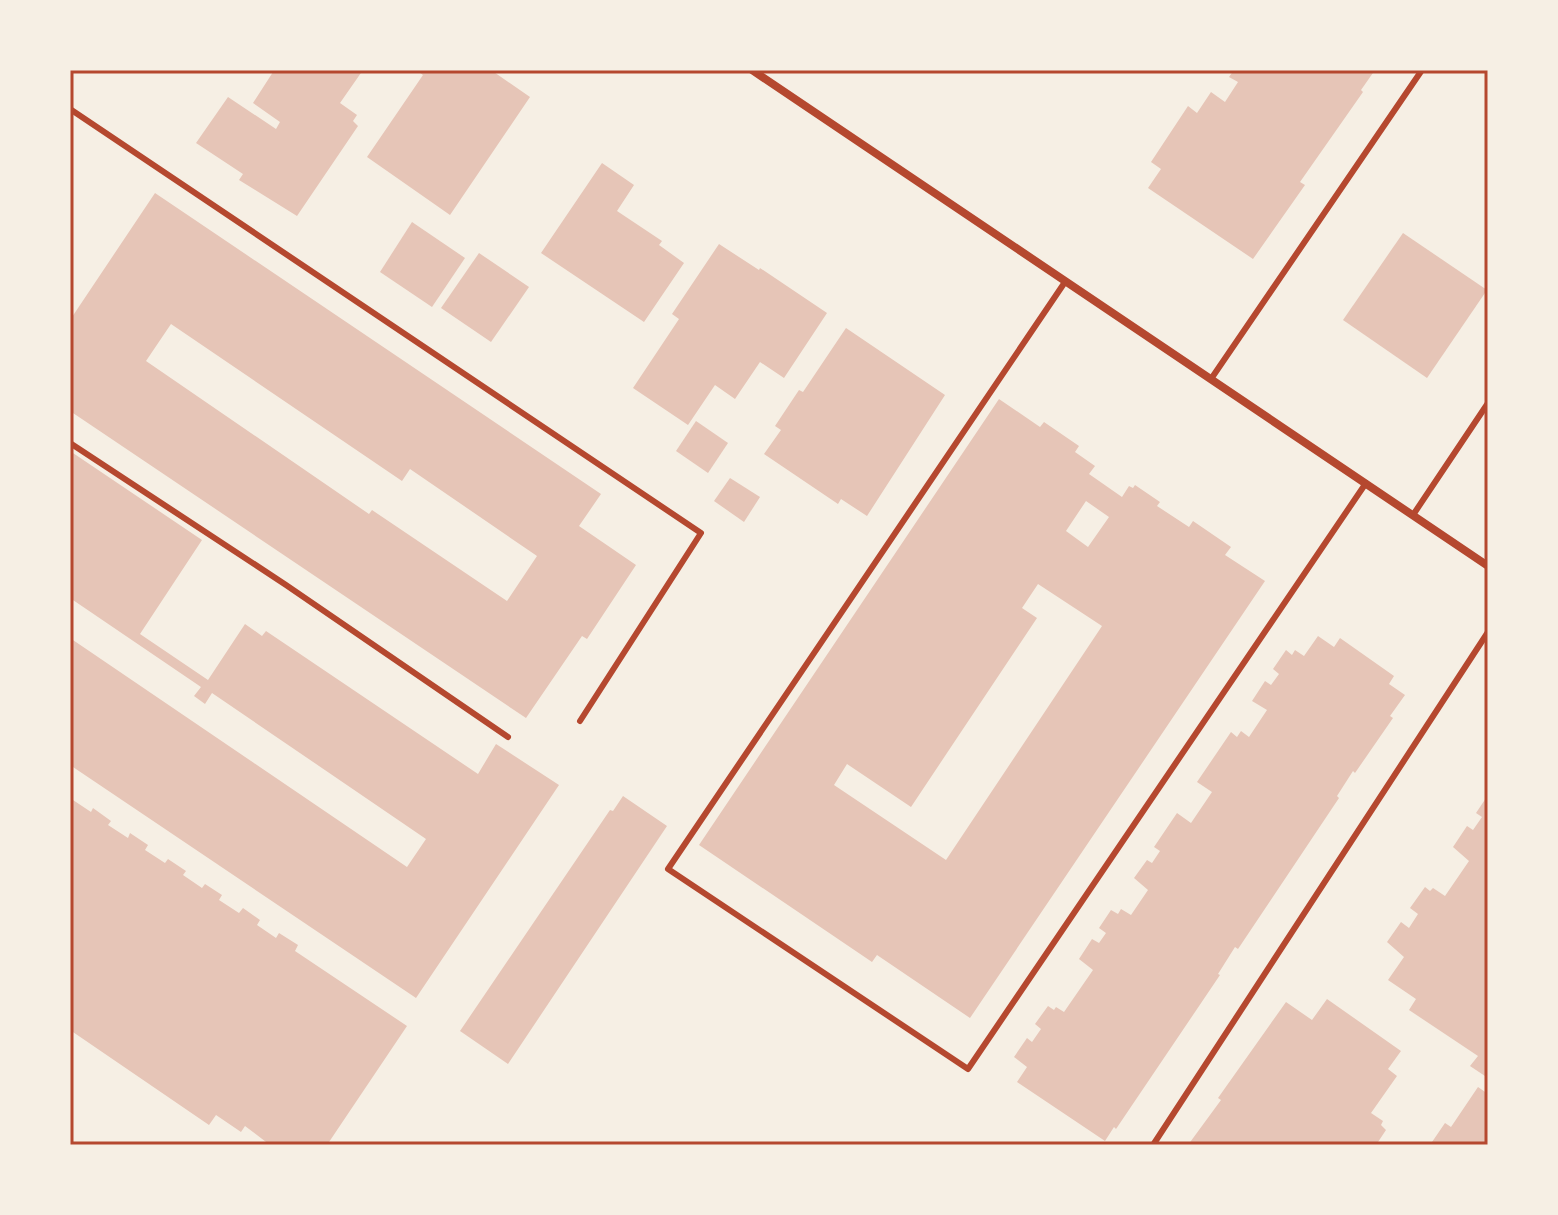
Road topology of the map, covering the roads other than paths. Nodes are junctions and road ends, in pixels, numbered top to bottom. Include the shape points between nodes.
1 (752, 70) edge
2 (1422, 70) edge
3 (70, 109) edge
4 (1065, 282) junction
5 (1211, 379) junction
6 (1488, 403) edge
7 (70, 443) edge
8 (1366, 483) junction
9 (1413, 515) junction
10 (1488, 566) edge
11 (1488, 632) edge
12 (580, 721) dead end
13 (508, 737) dead end
14 (1153, 1145) edge

1 - 4 street
2 - 5 lane
3 - 12 lane via 701,533
4 - 5 street
4 - 8 lane via 668,869 968,1069
5 - 8 street
6 - 9 lane
7 - 13 lane
8 - 9 street
9 - 10 street
11 - 14 lane

